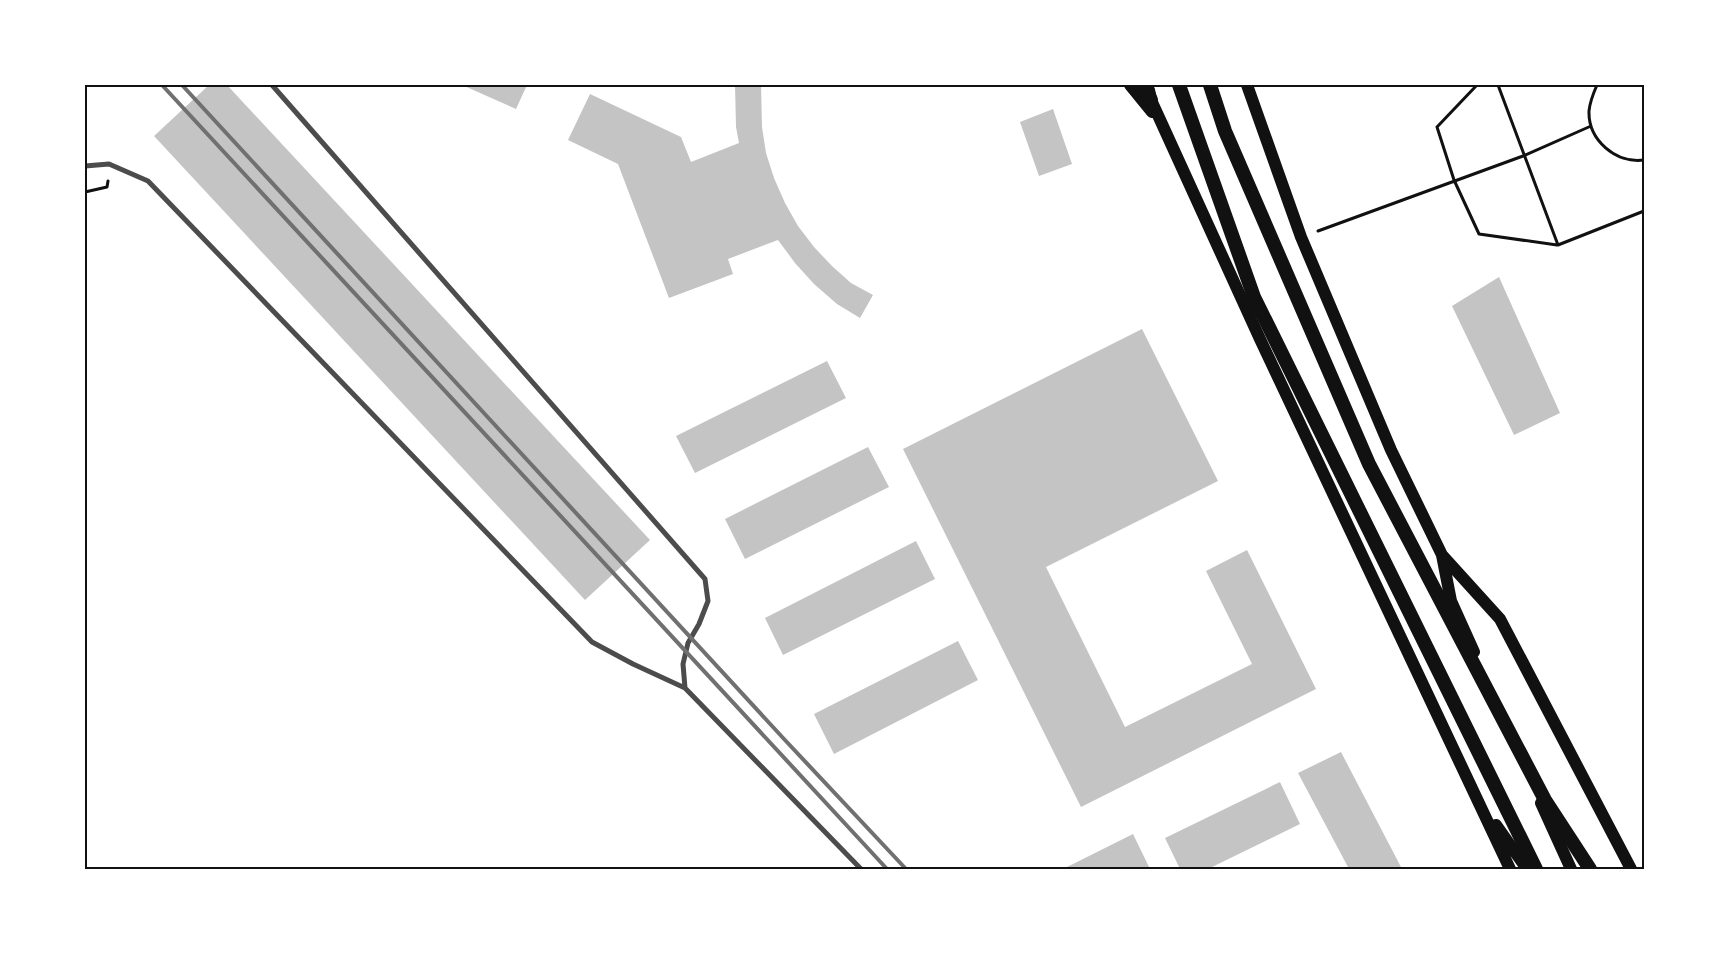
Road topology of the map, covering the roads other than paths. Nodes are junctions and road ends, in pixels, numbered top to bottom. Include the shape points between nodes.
1 (272, 85) edge
2 (1130, 85) edge
3 (1146, 85) edge
4 (1178, 85) edge
5 (1210, 85) edge
6 (1247, 85) edge
7 (1151, 100) joint
8 (1162, 124) junction
9 (85, 166) edge
10 (1442, 555) junction
11 (684, 688) junction
12 (1478, 799) junction
13 (861, 869) edge
14 (1510, 869) edge
15 (1527, 869) edge
16 (1536, 869) edge
17 (1571, 869) edge
18 (1590, 869) edge
19 (1631, 869) edge

1 - 11 street via 705,579 708,601 682,664
2 - 8 main road
3 - 7 highway
4 - 16 highway via 1254,297
5 - 18 highway via 1225,131 1369,464 1545,800
6 - 10 main road via 1301,237 1391,450
7 - 8 main road
8 - 12 main road
9 - 11 street via 109,164 148,181 592,642
10 - 17 main road via 1451,600
10 - 19 main road via 1500,619
11 - 13 street
12 - 14 main road
12 - 15 main road

